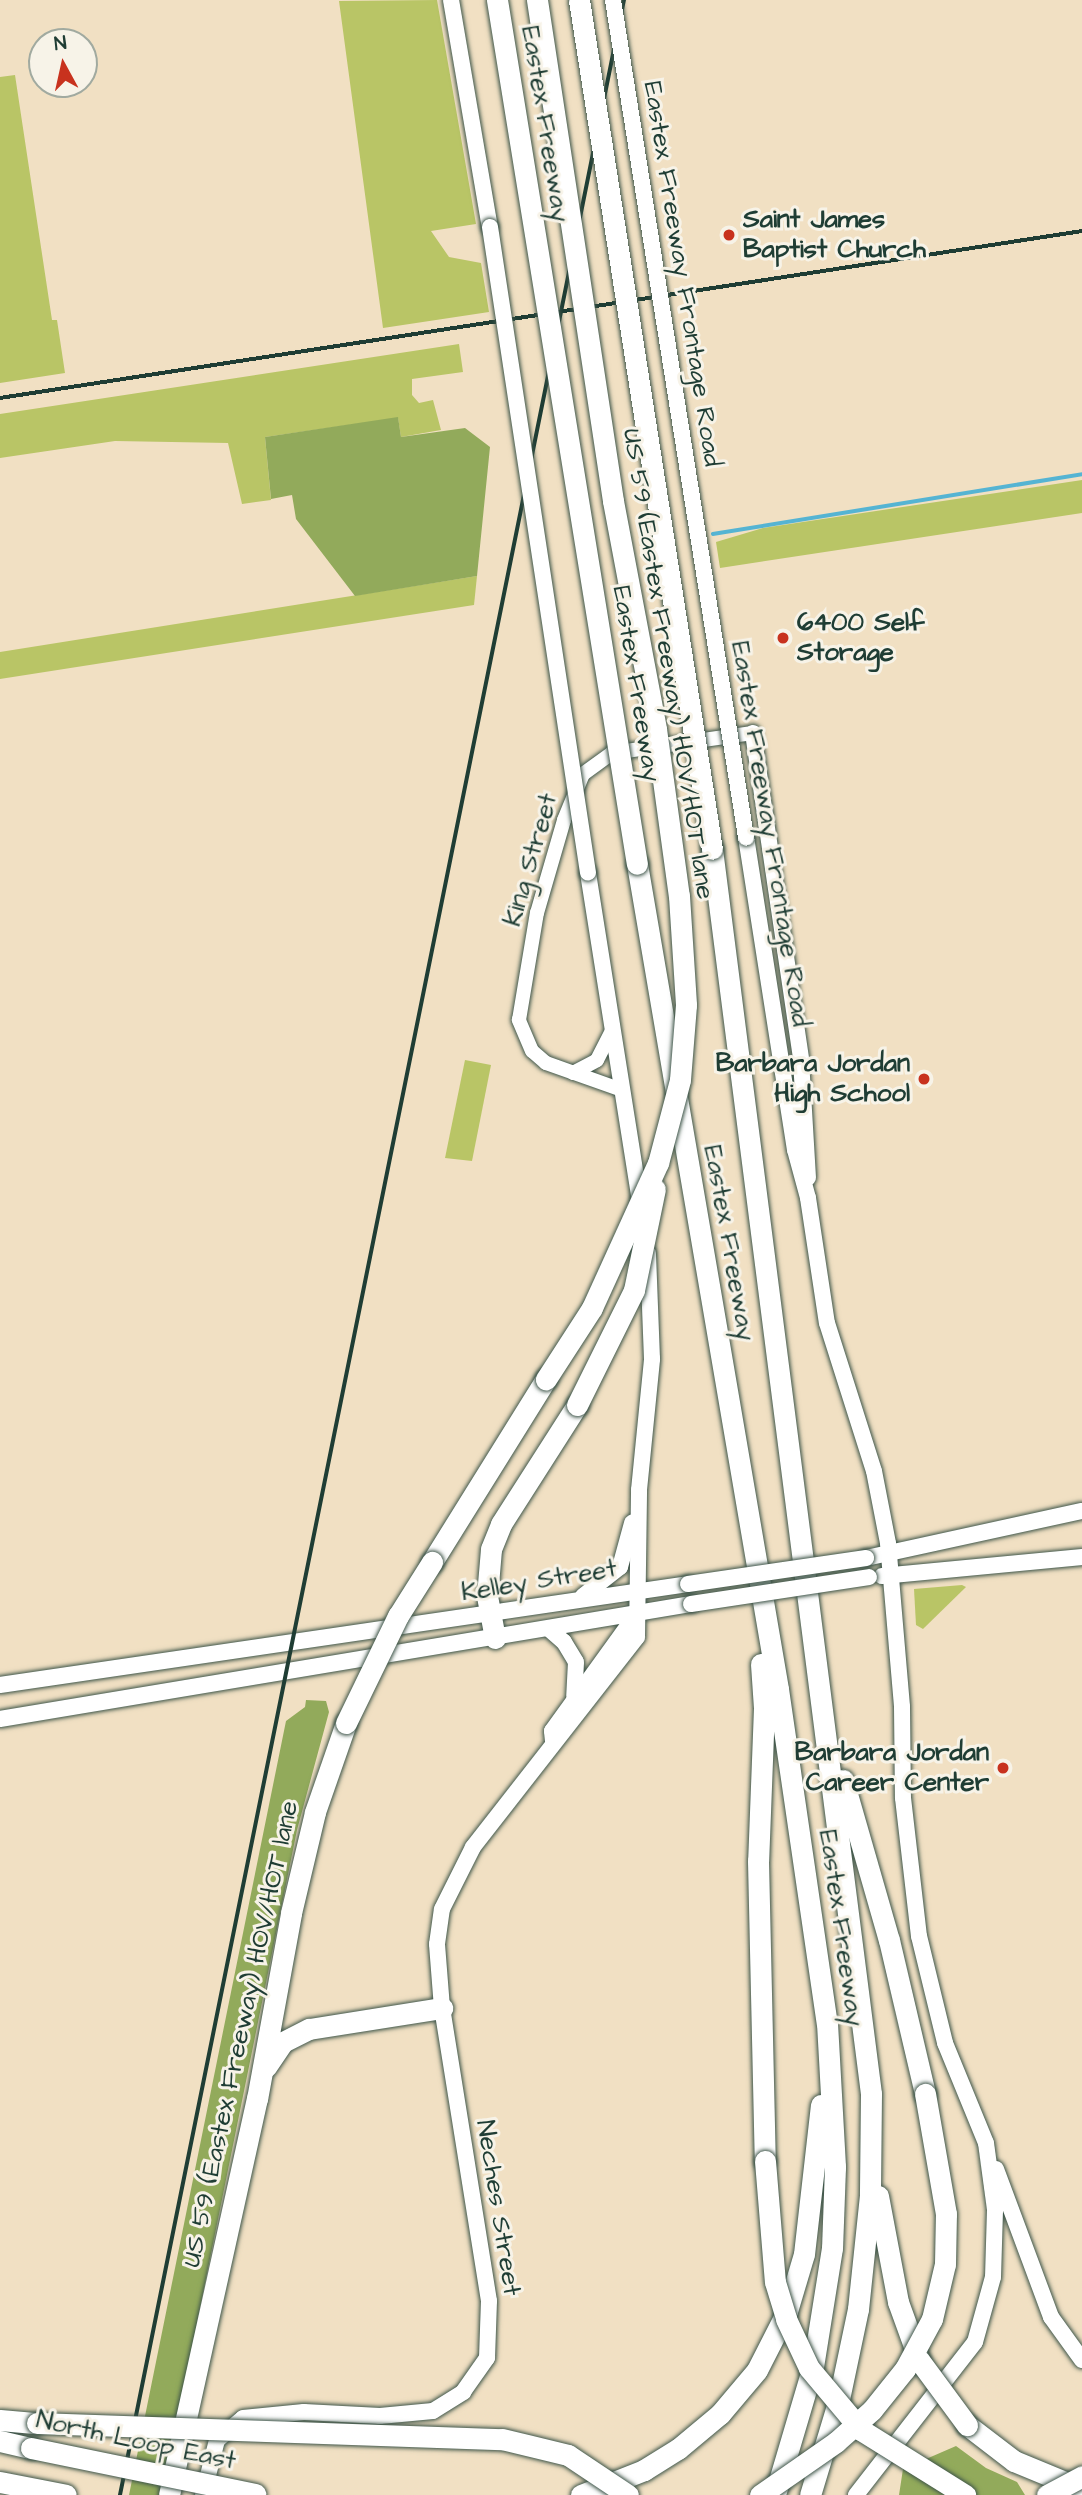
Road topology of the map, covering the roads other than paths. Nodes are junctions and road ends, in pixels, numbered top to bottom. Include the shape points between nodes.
1 (451, 0) edge
2 (497, 0) edge
3 (537, 0) edge
4 (579, 0) edge
5 (613, 0) edge
6 (753, 733) joint
7 (612, 1029) junction
8 (573, 1073) junction
9 (622, 1090) junction
10 (658, 1163) junction
11 (808, 1198) junction
12 (639, 1490) junction
13 (1082, 1511) edge
14 (750, 1536) junction
15 (888, 1552) junction
16 (1082, 1557) edge
17 (889, 1575) junction
18 (638, 1591) junction
19 (578, 1600) junction
20 (639, 1611) junction
21 (489, 1613) junction
22 (548, 1629) junction
23 (495, 1638) junction
24 (0, 1685) edge
25 (572, 1702) junction
26 (822, 1704) junction
27 (0, 1719) edge
28 (552, 1741) junction
29 (442, 2008) junction
30 (827, 2023) junction
31 (261, 2075) junction
32 (986, 2143) junction
33 (873, 2157) junction
34 (1082, 2360) edge
35 (0, 2420) edge
36 (0, 2441) edge
37 (1082, 2476) edge
38 (0, 2482) edge
39 (1082, 2489) edge
40 (258, 2494) edge
41 (66, 2495) edge
42 (169, 2495) edge
43 (202, 2495) edge
44 (581, 2495) edge
45 (628, 2495) edge
46 (760, 2495) edge
47 (775, 2495) edge
48 (810, 2495) edge
49 (856, 2495) edge
50 (965, 2495) edge
51 (1046, 2495) edge

1 - 7 main road, bridge
2 - 14 highway, Eastex Freeway, bridge
3 - 10 highway, US 59 (Eastex Freeway) HOV/HOT lane, bridge via 613,502 656,729 679,896 686,1005 681,1067
4 - 26 highway, Eastex Freeway, bridge via 712,849
5 - 11 main road, Eastex Freeway Frontage Road, bridge via 794,1150
6 - 8 street, King Street via 612,753 583,774 564,820 537,913 519,1020 532,1051 554,1067
6 - 11 main road via 801,1060
7 - 8 street via 597,1060
7 - 9 main road
8 - 9 street
9 - 12 main road via 648,1250 652,1359
10 - 21 highway, bridge via 650,1226 634,1290 577,1405 501,1524 488,1572
10 - 31 highway, US 59 (Eastex Freeway) HOV/HOT lane, bridge via 592,1308 398,1616 346,1723 315,1812
11 - 15 main road, Eastex Freeway Frontage Road via 827,1323 874,1471
12 - 18 main road
12 - 19 main road via 620,1567
13 - 15 main road, Kelley Street
14 - 30 highway, Eastex Freeway via 809,1885
14 - 50 highway, bridge via 764,1708 758,1861 765,2161 775,2282 786,2319 810,2368 861,2430
15 - 17 main road, Eastex Freeway Frontage Road
15 - 18 main road, Kelley Street, bridge
16 - 17 main road, Kelley Street
17 - 20 main road, Kelley Street, bridge
17 - 32 main road, Eastex Freeway Frontage Road via 901,1695 904,1798 919,1936 945,2043
18 - 19 main road, Kelley Street
18 - 20 main road
19 - 21 main road, Kelley Street
20 - 22 main road, Kelley Street
20 - 25 main road, Neches Street
20 - 28 main road, Neches Street via 637,1637 563,1737
21 - 23 highway
21 - 24 main road, Kelley Street
22 - 23 main road, Kelley Street
22 - 25 main road via 564,1642 576,1662
23 - 27 main road, Kelley Street
25 - 28 main road, Neches Street via 552,1731
26 - 33 highway, Eastex Freeway via 866,2035
26 - 46 highway, bridge via 889,1940 925,2094 946,2214 944,2273 932,2319 905,2369 872,2410 836,2442
28 - 29 main road, Neches Street via 454,1877 442,1909 437,1944
29 - 31 highway via 299,2033 283,2042
29 - 43 main road, Neches Street via 489,2301 487,2358 475,2379 449,2405 413,2416 304,2412 243,2418 217,2440
30 - 44 highway via 807,2239 797,2281 771,2346 739,2393 696,2435 644,2470
30 - 47 highway, Eastex Freeway via 835,2180 829,2273 805,2399
31 - 42 highway, US 59 (Eastex Freeway) HOV/HOT lane
32 - 34 main road via 1051,2317
32 - 49 main road, Eastex Freeway Frontage Road via 995,2243 989,2297 975,2342
33 - 39 highway, bridge via 898,2302 919,2360 967,2425 1014,2462
33 - 48 highway, Eastex Freeway via 853,2337
35 - 45 highway, bridge via 502,2439 568,2455
36 - 40 highway, North Loop East, bridge
37 - 51 highway, bridge
38 - 41 highway

